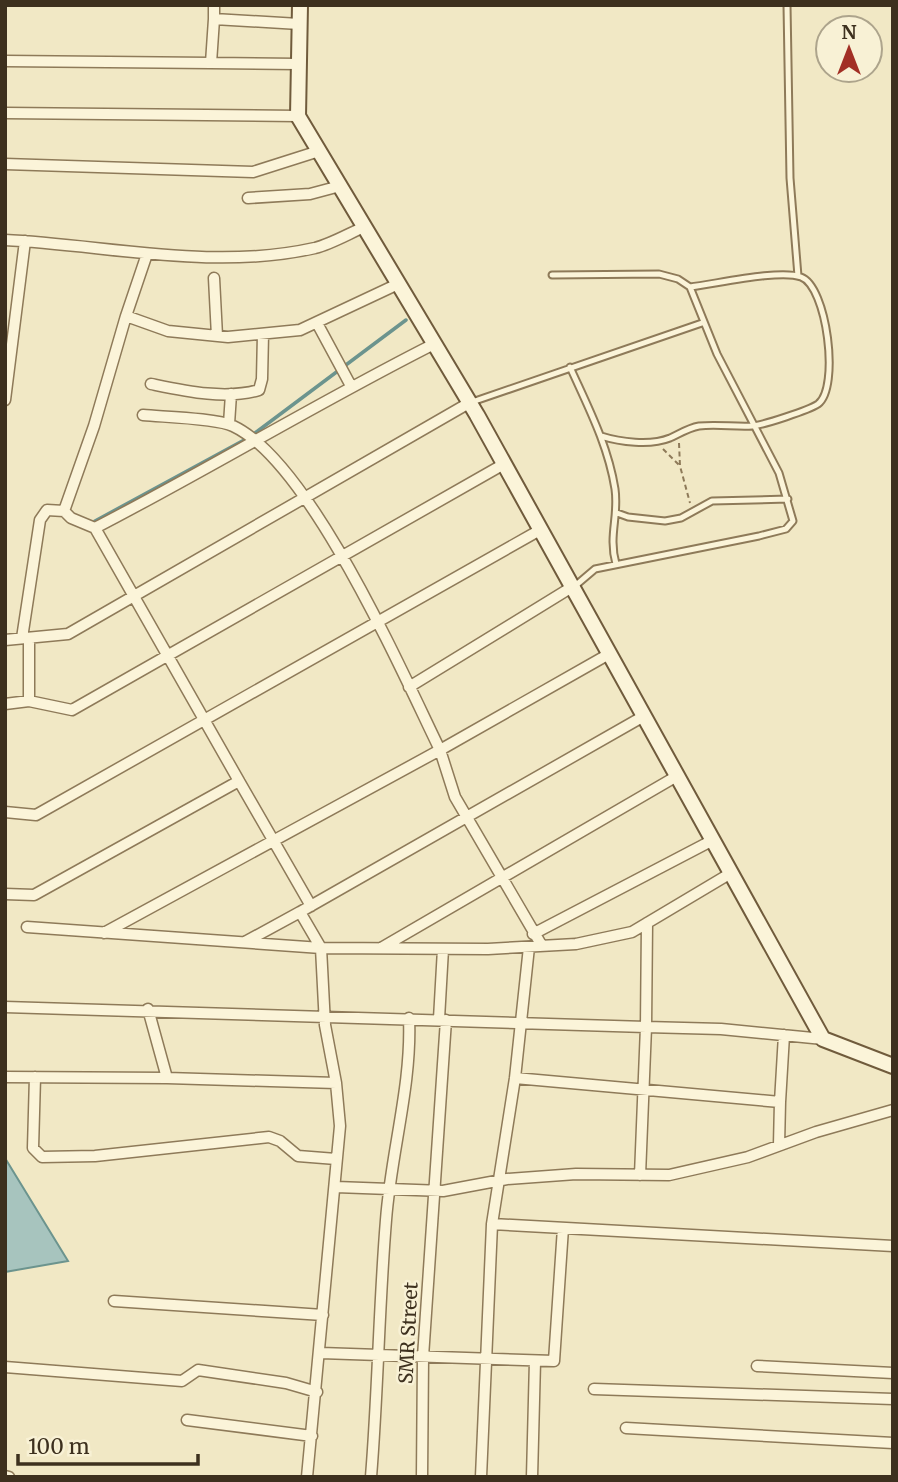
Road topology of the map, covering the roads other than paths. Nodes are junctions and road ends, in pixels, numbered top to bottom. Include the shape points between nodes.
1 (214, 5) edge
2 (300, 5) edge
3 (786, 5) edge
4 (214, 19) junction
5 (299, 24) junction
6 (5, 61) edge
7 (212, 63) junction
8 (299, 64) junction
9 (5, 113) edge
10 (298, 116) junction
11 (318, 151) junction
12 (5, 164) edge
13 (340, 186) junction
14 (248, 198) dead end
15 (364, 227) junction
16 (5, 240) edge
17 (25, 241) junction
18 (147, 254) junction
19 (552, 275) dead end
20 (798, 276) junction
21 (214, 278) dead end
22 (398, 284) junction
23 (690, 287) junction
24 (126, 316) junction
25 (317, 323) junction
26 (702, 323) junction
27 (263, 334) junction
28 (217, 336) junction
29 (434, 344) junction
30 (570, 367) junction
31 (348, 381) junction
32 (151, 384) dead end
33 (231, 394) junction
34 (5, 400) edge
35 (469, 403) junction
36 (143, 415) dead end
37 (229, 424) junction
38 (754, 426) junction
39 (601, 436) junction
40 (256, 440) junction
41 (504, 464) junction
42 (306, 498) junction
43 (788, 499) junction
44 (64, 511) junction
45 (617, 513) junction
46 (95, 528) junction
47 (540, 530) junction
48 (340, 557) junction
49 (616, 564) junction
50 (572, 587) junction
51 (133, 597) junction
52 (377, 622) junction
53 (25, 638) junction
54 (5, 640) edge
55 (609, 654) junction
56 (166, 656) junction
57 (409, 687) junction
58 (29, 701) junction
59 (5, 704) edge
60 (644, 716) junction
61 (203, 721) junction
62 (440, 750) junction
63 (677, 776) junction
64 (239, 781) junction
65 (5, 812) edge
66 (466, 817) junction
67 (713, 840) junction
68 (272, 842) junction
69 (731, 873) junction
70 (502, 876) junction
71 (5, 894) edge
72 (311, 906) junction
73 (300, 912) junction
74 (647, 923) junction
75 (27, 927) dead end
76 (104, 933) junction
77 (533, 934) junction
78 (243, 943) junction
79 (542, 946) junction
80 (529, 947) junction
81 (321, 948) junction
82 (380, 948) junction
83 (443, 949) junction
84 (5, 1007) edge
85 (148, 1009) junction
86 (324, 1015) junction
87 (409, 1018) junction
88 (442, 1020) junction
89 (522, 1022) junction
90 (646, 1027) junction
91 (784, 1035) junction
92 (823, 1040) junction
93 (893, 1066) edge
94 (5, 1077) edge
95 (35, 1077) junction
96 (167, 1078) junction
97 (515, 1078) junction
98 (335, 1083) junction
99 (642, 1092) junction
100 (780, 1102) junction
101 (893, 1110) edge
102 (779, 1145) junction
103 (336, 1159) junction
104 (640, 1175) junction
105 (500, 1180) junction
106 (336, 1187) junction
107 (390, 1189) junction
108 (434, 1191) junction
109 (492, 1224) junction
110 (563, 1228) junction
111 (893, 1246) edge
112 (114, 1301) dead end
113 (323, 1315) junction
114 (321, 1353) junction
115 (380, 1355) junction
116 (423, 1357) junction
117 (485, 1359) junction
118 (535, 1361) junction
119 (757, 1366) dead end
120 (5, 1367) edge
121 (893, 1373) edge
122 (594, 1389) dead end
123 (317, 1392) junction
124 (893, 1399) edge
125 (187, 1420) dead end
126 (626, 1428) dead end
127 (312, 1436) junction
128 (893, 1443) edge
129 (307, 1477) edge
130 (371, 1477) edge
131 (422, 1477) edge
132 (481, 1477) edge
133 (532, 1477) edge

1 - 4 street
2 - 5 main road
3 - 20 lane via 790,178
4 - 5 street
4 - 7 street
5 - 8 main road
6 - 7 street
7 - 8 street
8 - 10 main road
9 - 10 street
10 - 11 main road
11 - 12 street via 253,172
11 - 13 main road
13 - 14 street via 310,194
13 - 15 main road
15 - 18 street via 316,247 247,256
15 - 22 main road
16 - 17 street
17 - 18 street
17 - 34 street
18 - 24 street
19 - 23 lane via 659,274
20 - 23 lane
20 - 38 lane via 815,287 821,304 830,373 827,393 818,404
21 - 28 street
22 - 25 street
22 - 29 main road
23 - 26 lane
24 - 28 street via 168,331
24 - 44 street
25 - 27 street
25 - 31 street
26 - 30 lane
26 - 38 lane
27 - 28 street
27 - 33 street via 261,386
29 - 31 street
29 - 35 main road
30 - 35 lane
30 - 39 lane
31 - 40 street
32 - 33 street
33 - 37 street
35 - 41 main road
35 - 42 street
36 - 37 street
37 - 40 street
38 - 39 lane via 721,425 657,441 618,442
38 - 43 lane
39 - 45 lane
40 - 42 street
40 - 46 street
41 - 47 main road
41 - 48 street
42 - 48 street
42 - 51 street
43 - 45 lane via 712,501 681,518 665,521
43 - 49 lane via 793,521 786,529
44 - 46 street
44 - 53 street via 47,510 40,520
45 - 49 lane via 611,531
46 - 51 street
47 - 50 main road
47 - 52 street
48 - 52 street
48 - 56 street
49 - 50 lane via 595,569
50 - 55 main road
50 - 57 street
51 - 53 street via 68,634
51 - 56 street
52 - 57 street
52 - 61 street
53 - 54 street
53 - 58 street
55 - 60 main road
55 - 62 street
56 - 58 street via 72,710
56 - 61 street
57 - 62 street
58 - 59 street
60 - 63 main road
60 - 66 street
61 - 64 street
61 - 65 street via 36,815
62 - 66 street
62 - 68 street
63 - 67 main road
63 - 70 street
64 - 68 street
64 - 71 street via 34,895
66 - 70 street
66 - 72 street
67 - 69 main road
67 - 77 street
68 - 72 street
68 - 76 street
69 - 74 street
69 - 92 main road
70 - 77 street
70 - 82 street
72 - 73 street
73 - 78 street
73 - 81 street
74 - 79 street via 632,932
74 - 90 street
75 - 76 street
76 - 78 street
77 - 79 street
78 - 81 street
79 - 80 street
80 - 83 street
80 - 89 street
81 - 82 street
81 - 86 street
82 - 83 street
83 - 88 street, SMR Street
84 - 85 street
85 - 86 street
85 - 96 street
86 - 87 street
86 - 98 street
87 - 88 street
87 - 107 street via 410,1055
88 - 89 street
88 - 108 street, SMR Street
89 - 90 street
89 - 97 street
90 - 91 street
90 - 99 street
91 - 92 street
91 - 100 street
92 - 93 main road
94 - 95 street
95 - 96 street
95 - 103 street via 33,1149 42,1157 86,1157 270,1137 298,1156
96 - 98 street
97 - 99 street
97 - 105 street
98 - 103 street via 340,1126
99 - 100 street
99 - 104 street
100 - 102 street
101 - 102 street
102 - 104 street via 669,1175
103 - 106 street
104 - 105 street
105 - 108 street
105 - 109 street
106 - 107 street
106 - 113 street
107 - 108 street
107 - 115 street
108 - 116 street, SMR Street
109 - 110 street
109 - 117 street
110 - 111 street
110 - 118 street via 554,1361
112 - 113 street
113 - 114 street
114 - 115 street
114 - 123 street
115 - 116 street
115 - 130 street
116 - 117 street
116 - 131 street, SMR Street
117 - 118 street
117 - 132 street
118 - 133 street
119 - 121 street
120 - 123 street via 182,1381 198,1370
122 - 124 street
123 - 127 street
125 - 127 street
126 - 128 street
127 - 129 street

